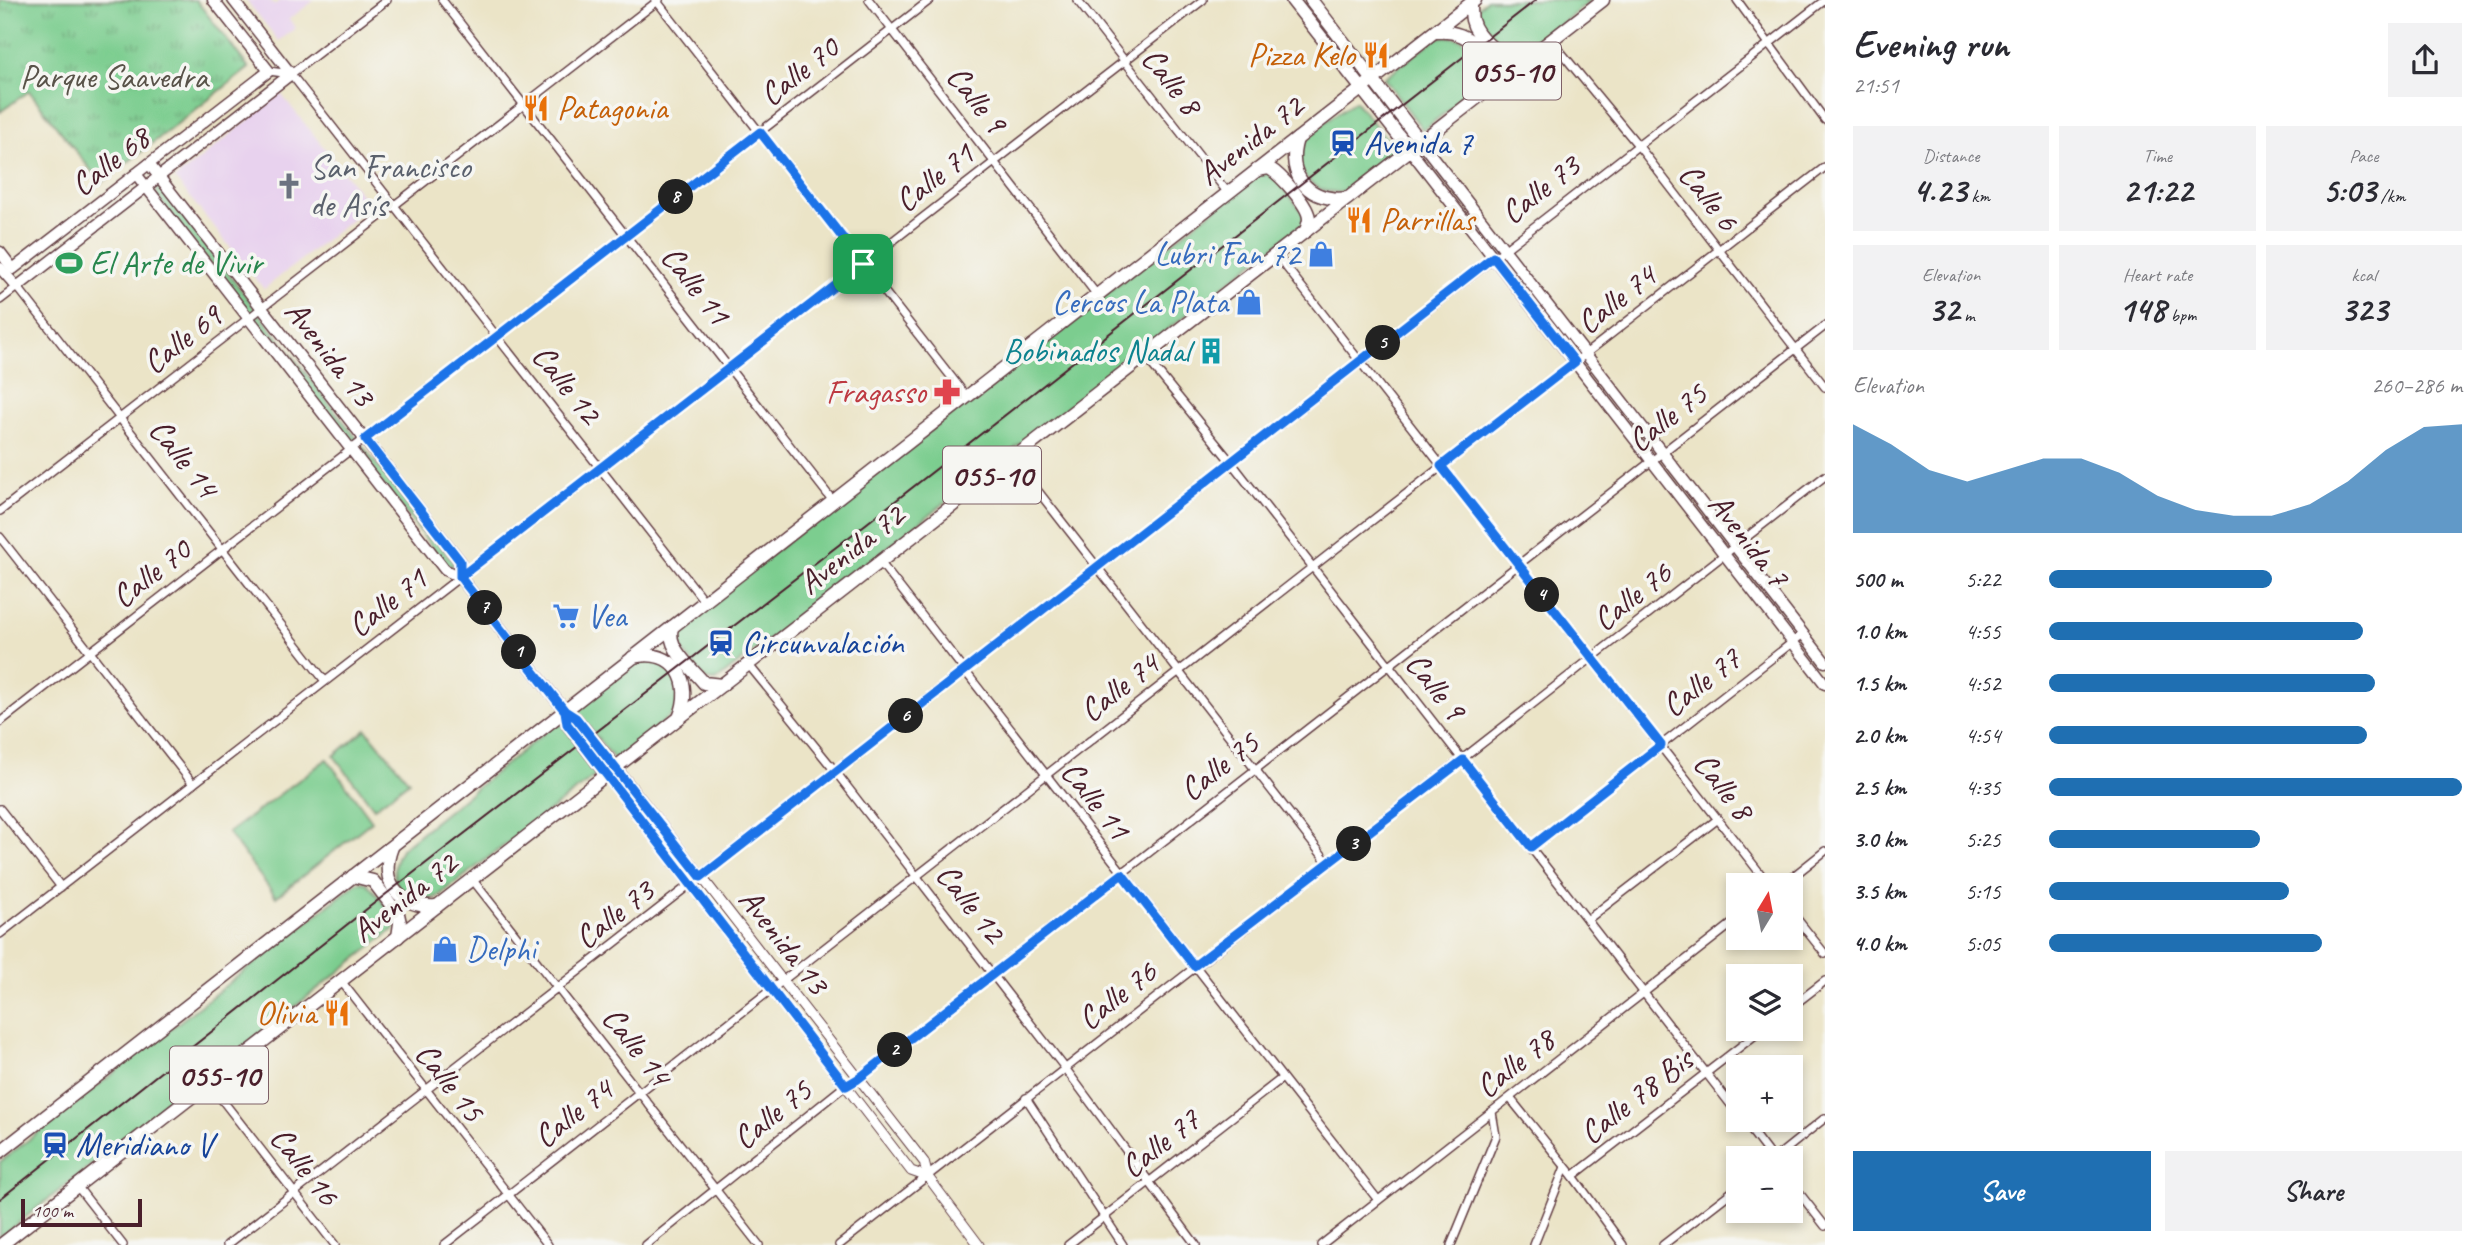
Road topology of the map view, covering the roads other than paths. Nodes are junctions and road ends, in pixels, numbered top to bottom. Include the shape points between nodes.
1 (213, 0) edge
2 (233, 0) edge
3 (387, 0) edge
4 (442, 0) edge
5 (657, 0) edge
6 (869, 0) edge
7 (930, 0) edge
8 (1077, 0) edge
9 (1203, 0) edge
10 (1293, 0) edge
11 (1311, 0) edge
12 (1603, 0) edge
13 (1737, 0) edge
14 (1825, 0) edge
15 (1473, 2) edge
16 (892, 30) junction
17 (1435, 32) junction
18 (1551, 40) junction
19 (1770, 44) junction
20 (1125, 60) junction
21 (1520, 64) junction
22 (268, 71) junction
23 (291, 74) junction
24 (1373, 80) junction
25 (1362, 89) junction
26 (1482, 93) junction
27 (524, 105) junction
28 (1825, 120) edge
29 (760, 132) junction
30 (1298, 139) junction
31 (1421, 142) junction
32 (1637, 144) junction
33 (1410, 150) junction
34 (995, 161) junction
35 (149, 164) junction
36 (1825, 167) edge
37 (1257, 170) junction
38 (136, 174) junction
39 (159, 177) junction
40 (146, 187) junction
41 (1228, 193) junction
42 (1349, 198) junction
43 (394, 205) junction
44 (1306, 231) junction
45 (626, 236) junction
46 (1504, 249) junction
47 (1719, 250) junction
48 (0, 252) edge
49 (1276, 254) junction
50 (1493, 257) junction
51 (863, 264) junction
52 (0, 268) edge
53 (13, 269) junction
54 (16, 287) junction
55 (1097, 295) junction
56 (0, 300) edge
57 (262, 308) junction
58 (248, 318) junction
59 (1825, 326) edge
60 (497, 336) junction
61 (1796, 349) junction
62 (1585, 354) junction
63 (1145, 356) junction
64 (1360, 362) junction
65 (1575, 362) junction
66 (729, 368) junction
67 (1825, 387) edge
68 (967, 397) junction
69 (119, 418) junction
70 (365, 439) junction
71 (351, 449) junction
72 (1662, 452) junction
73 (1013, 459) junction
74 (1651, 460) junction
75 (1231, 462) junction
76 (1441, 466) junction
77 (600, 468) junction
78 (1825, 476) edge
79 (833, 501) junction
80 (0, 511) edge
81 (0, 537) edge
82 (1735, 546) junction
83 (222, 550) junction
84 (1725, 554) junction
85 (880, 562) junction
86 (1518, 564) junction
87 (1097, 567) junction
88 (1313, 567) junction
89 (460, 577) junction
90 (705, 602) junction
91 (673, 627) junction
92 (1803, 634) junction
93 (1792, 642) junction
94 (90, 652) junction
95 (633, 657) junction
96 (1592, 658) junction
97 (1825, 662) edge
98 (748, 664) junction
99 (1388, 664) junction
100 (964, 671) junction
101 (1178, 672) junction
102 (325, 681) junction
103 (1825, 684) edge
104 (722, 685) junction
105 (565, 711) junction
106 (678, 719) junction
107 (0, 722) edge
108 (1661, 745) junction
109 (1463, 760) junction
110 (1254, 769) junction
111 (611, 771) junction
112 (835, 771) junction
113 (1045, 776) junction
114 (193, 784) junction
115 (0, 809) edge
116 (1718, 818) junction
117 (393, 846) junction
118 (1531, 847) junction
119 (1825, 851) edge
120 (1329, 864) junction
121 (1760, 873) edge
122 (1797, 873) edge
123 (1122, 874) junction
124 (353, 876) junction
125 (916, 876) junction
126 (701, 877) junction
127 (472, 879) junction
128 (691, 884) junction
129 (61, 887) junction
130 (438, 906) junction
131 (1587, 920) junction
132 (1803, 926) edge
133 (1726, 928) edge
134 (0, 934) edge
135 (398, 937) junction
136 (1825, 954) edge
137 (1194, 966) junction
138 (993, 975) junction
139 (341, 981) junction
140 (783, 981) junction
141 (1825, 981) edge
142 (558, 988) junction
143 (770, 990) junction
144 (1644, 993) junction
145 (1803, 998) edge
146 (1747, 1041) edge
147 (1065, 1068) junction
148 (1706, 1073) junction
149 (858, 1079) junction
150 (1281, 1079) junction
151 (209, 1083) junction
152 (846, 1086) junction
153 (426, 1091) junction
154 (640, 1092) junction
155 (1026, 1098) junction
156 (1510, 1098) junction
157 (1726, 1099) edge
158 (1492, 1112) junction
159 (1825, 1118) edge
160 (1753, 1132) edge
161 (1764, 1146) edge
162 (1789, 1146) edge
163 (0, 1152) edge
164 (1565, 1167) junction
165 (928, 1177) junction
166 (1573, 1177) junction
167 (1148, 1182) junction
168 (77, 1186) junction
169 (716, 1190) junction
170 (295, 1192) junction
171 (508, 1195) junction
172 (1726, 1196) edge
173 (1803, 1198) edge
174 (1378, 1200) junction
175 (1104, 1217) junction
176 (1825, 1226) edge
177 (1621, 1244) edge
178 (1, 1245) edge
179 (123, 1245) edge
180 (227, 1245) edge
181 (335, 1245) edge
182 (444, 1245) edge
183 (548, 1245) edge
184 (646, 1245) edge
185 (759, 1245) edge
186 (839, 1245) edge
187 (979, 1245) edge
188 (1068, 1245) edge
189 (1123, 1245) edge
190 (1196, 1245) edge
191 (1321, 1245) edge
192 (1451, 1245) edge
193 (1534, 1245) edge
194 (1663, 1245) edge

1 - 22 main road
2 - 23 main road, Calle 12
3 - 23 street, Calle 68
4 - 27 street, Calle 11
5 - 27 street, Calle 69
5 - 29 street
6 - 16 street, Calle 9
7 - 16 street, Calle 70
8 - 20 street, Calle 8
9 - 20 street, Calle 71
10 - 25 main road, Avenida 7
11 - 24 main road, Avenida 7
12 - 18 main road, Avenida 72 / 055-10
13 - 19 street
14 - 19 street, Calle 73
15 - 17 main road, Avenida 72 / 055-10
15 - 21 main road via 1472,22 1480,34 1502,57
16 - 29 street, Calle 70
16 - 34 street, Calle 9
17 - 24 main road, Avenida 72 / 055-10
17 - 26 main road via 1458,33 1476,46 1487,69
18 - 21 main road, Avenida 72 / 055-10
18 - 32 street, Calle 6
19 - 28 street
19 - 32 street, Calle 73
20 - 34 street, Calle 71
20 - 41 street, Calle 8
21 - 26 main road, Avenida 72 / 055-10
22 - 23 street
22 - 35 main road, Calle 68
23 - 39 main road, Calle 68
23 - 43 street, Calle 12
24 - 25 main road, Avenida 72 / 055-10
24 - 31 main road, Avenida 7
25 - 30 main road, Avenida 72 / 055-10
25 - 33 main road, Avenida 7
26 - 31 main road, Avenida 72 / 055-10
27 - 43 street, Calle 69
27 - 45 street, Calle 11
29 - 45 street, Calle 70
29 - 51 street
30 - 37 main road, Avenida 72 / 055-10
30 - 42 main road via 1294,159 1302,183 1323,198
31 - 33 main road, Avenida 72 / 055-10
31 - 46 main road, Avenida 7
32 - 46 street, Calle 73
32 - 47 street, Calle 6
33 - 42 main road, Avenida 72 / 055-10
33 - 50 main road, Avenida 7
34 - 51 street, Calle 71
34 - 55 street, Calle 9
35 - 38 main road, Calle 68
35 - 39 main road, Avenida 13
36 - 47 street, Calle 74
37 - 41 main road, Avenida 72 / 055-10
37 - 44 main road via 1269,168 1278,174 1306,210
38 - 40 main road, Avenida 13
38 - 53 main road, Calle 68
39 - 40 main road, Calle 68
39 - 57 main road, Avenida 13
40 - 54 main road, Calle 68
40 - 58 main road, Avenida 13
41 - 55 main road, Avenida 72 / 055-10
42 - 44 main road, Avenida 72 / 055-10
43 - 57 street, Calle 69
43 - 60 street, Calle 12
44 - 49 main road, Avenida 72 / 055-10
45 - 60 street, Calle 70
45 - 66 street, Calle 11
46 - 50 street, Calle 73
46 - 62 main road, Avenida 7
47 - 61 street, Calle 6
47 - 62 street, Calle 74
48 - 53 main road
49 - 63 main road, Avenida 72 / 055-10
49 - 64 street, Calle 8
50 - 64 street, Calle 73
50 - 65 main road, Avenida 7
51 - 66 street, Calle 71
51 - 68 street
52 - 54 main road, Calle 14
53 - 54 street
54 - 56 street, Calle 68
54 - 69 street, Calle 14
55 - 68 main road, Avenida 72 / 055-10
57 - 58 street, Calle 69
57 - 70 main road, Avenida 13
58 - 69 street, Calle 69
58 - 71 main road, Avenida 13
59 - 61 street, Calle 75
60 - 70 street, Calle 70
60 - 77 street, Calle 12
61 - 67 street, Calle 6
61 - 72 street, Calle 75
62 - 65 street, Calle 74
62 - 72 main road, Avenida 7
63 - 73 main road, Avenida 72 / 055-10
63 - 75 street, Calle 9
64 - 75 street, Calle 73
64 - 76 street, Calle 8
65 - 74 main road, Avenida 7
65 - 76 street, Calle 74
66 - 77 street, Calle 71
66 - 79 street, Calle 11
68 - 79 main road, Avenida 72 / 055-10
69 - 80 street, Calle 69
69 - 83 street, Calle 14
70 - 71 street, Calle 70
70 - 89 main road, Avenida 13 via 460,561
71 - 83 street, Calle 70
71 - 89 main road, Avenida 13 via 445,570
72 - 74 street, Calle 75
72 - 82 main road, Avenida 7
73 - 85 main road, Avenida 72 / 055-10
73 - 87 street
74 - 84 main road, Avenida 7
74 - 86 street, Calle 75
75 - 87 street, Calle 73
75 - 88 street, Calle 9
76 - 86 street, Calle 8
76 - 88 street, Calle 74
77 - 89 street, Calle 71
77 - 90 street, Calle 12
78 - 82 street, Calle 76
79 - 90 main road, Avenida 72 / 055-10
81 - 94 street
82 - 84 street, Calle 76
82 - 92 main road, Avenida 7
83 - 94 street, Calle 70
83 - 102 street, Calle 14
84 - 93 main road, Avenida 7
84 - 96 street, Calle 76
85 - 98 main road, Avenida 72 / 055-10
85 - 100 street, Calle 11
86 - 96 street, Calle 8
86 - 99 street, Calle 75
87 - 100 street, Calle 73
87 - 101 street
88 - 99 street, Calle 9
88 - 101 street, Calle 74
89 - 102 street, Calle 71
89 - 105 main road, Avenida 13
90 - 91 main road, Avenida 72 / 055-10
91 - 95 main road, Avenida 72 / 055-10
91 - 104 main road via 673,645 704,683
92 - 93 street, Calle 77
92 - 97 main road, Avenida 7
93 - 103 main road, Avenida 7
93 - 108 street, Calle 77
94 - 107 street, Calle 70
94 - 114 street
95 - 105 main road, Avenida 72 / 055-10
95 - 106 main road via 660,657 677,670 685,688
96 - 108 street, Calle 8
96 - 109 street, Calle 76
98 - 104 main road, Avenida 72 / 055-10
98 - 112 street, Calle 12
99 - 109 street, Calle 9
99 - 110 street, Calle 75
100 - 112 street, Calle 73
100 - 113 street, Calle 11
101 - 110 street
101 - 113 street, Calle 74
102 - 114 street, Calle 71
104 - 106 main road, Avenida 72 / 055-10
105 - 111 main road, Avenida 13 via 567,724
105 - 117 main road, Avenida 72 / 055-10
106 - 111 main road, Avenida 72 / 055-10
108 - 116 street, Calle 8
108 - 118 street, Calle 77
109 - 118 street, Calle 9
109 - 120 street, Calle 76
110 - 120 street
110 - 123 street, Calle 75
111 - 126 street, Avenida 13
111 - 127 main road, Avenida 72 / 055-10
111 - 128 street, Avenida 13
112 - 125 street, Calle 12
112 - 126 street, Calle 73
113 - 123 street, Calle 11
113 - 125 street, Calle 74
114 - 129 street, Calle 71
115 - 129 street
116 - 121 street, Calle 8
116 - 131 street
117 - 124 main road, Avenida 72 / 055-10
117 - 130 main road via 387,870 394,890 413,904
118 - 131 street, Calle 9
119 - 122 street
120 - 137 street, Calle 76
123 - 137 street, Calle 11
123 - 138 street, Calle 75
124 - 135 main road via 373,881 398,914
124 - 163 main road, Avenida 72 / 055-10
125 - 138 street, Calle 12
125 - 140 street, Calle 74
126 - 128 street, Calle 73
126 - 140 street, Avenida 13
127 - 130 main road, Avenida 72 / 055-10
127 - 142 street, Calle 14
128 - 142 street, Calle 73
128 - 143 street, Avenida 13
129 - 134 street, Calle 71
130 - 135 main road, Avenida 72 / 055-10
131 - 144 street, Calle 9
132 - 136 street
133 - 144 street, Calle 78
135 - 139 main road, Avenida 72 / 055-10
137 - 147 street, Calle 76
137 - 150 street, Calle 11
138 - 147 street, Calle 12
138 - 149 street, Calle 75
139 - 151 main road, Avenida 72 / 055-10
139 - 153 street, Calle 15
140 - 143 street, Calle 74
140 - 149 street, Avenida 13
141 - 145 street
142 - 153 street, Calle 73
142 - 154 street, Calle 14
143 - 152 street, Avenida 13
143 - 154 street, Calle 74
144 - 148 street, Calle 9
144 - 156 street, Calle 78
146 - 148 street, Calle 78 Bis
147 - 155 street, Calle 76
147 - 167 street, Calle 12
148 - 157 street, Calle 9
148 - 166 street, Calle 78 Bis
149 - 152 street, Calle 75
149 - 165 street, Avenida 13 via 924,1162
150 - 167 street, Calle 77
150 - 174 street, Calle 11
151 - 168 main road, Avenida 72 / 055-10
151 - 170 street, Calle 16
152 - 165 street, Avenida 13 via 911,1171
152 - 169 street, Calle 75
153 - 170 street, Calle 73
153 - 171 street, Calle 15
154 - 169 street, Calle 14
154 - 171 street, Calle 74
155 - 165 street, Calle 76
155 - 175 street
156 - 158 street, Calle 78
156 - 164 street
158 - 174 street, Calle 78
158 - 192 street via 1496,1136
159 - 162 street
160 - 161 street
164 - 166 street
164 - 193 street
165 - 186 street, Calle 76
165 - 187 street, Avenida 13
166 - 177 street
167 - 175 street, Calle 77
167 - 190 street, Calle 12
168 - 178 main road, Avenida 72 / 055-10
168 - 179 street
169 - 184 street, Calle 75
169 - 185 street, Calle 14
170 - 180 street, Calle 73
170 - 181 street, Calle 16
171 - 182 street, Calle 74
171 - 183 street, Calle 15
172 - 194 street
173 - 176 street
174 - 191 street, Calle 78
175 - 188 street, Calle 77
175 - 189 street

